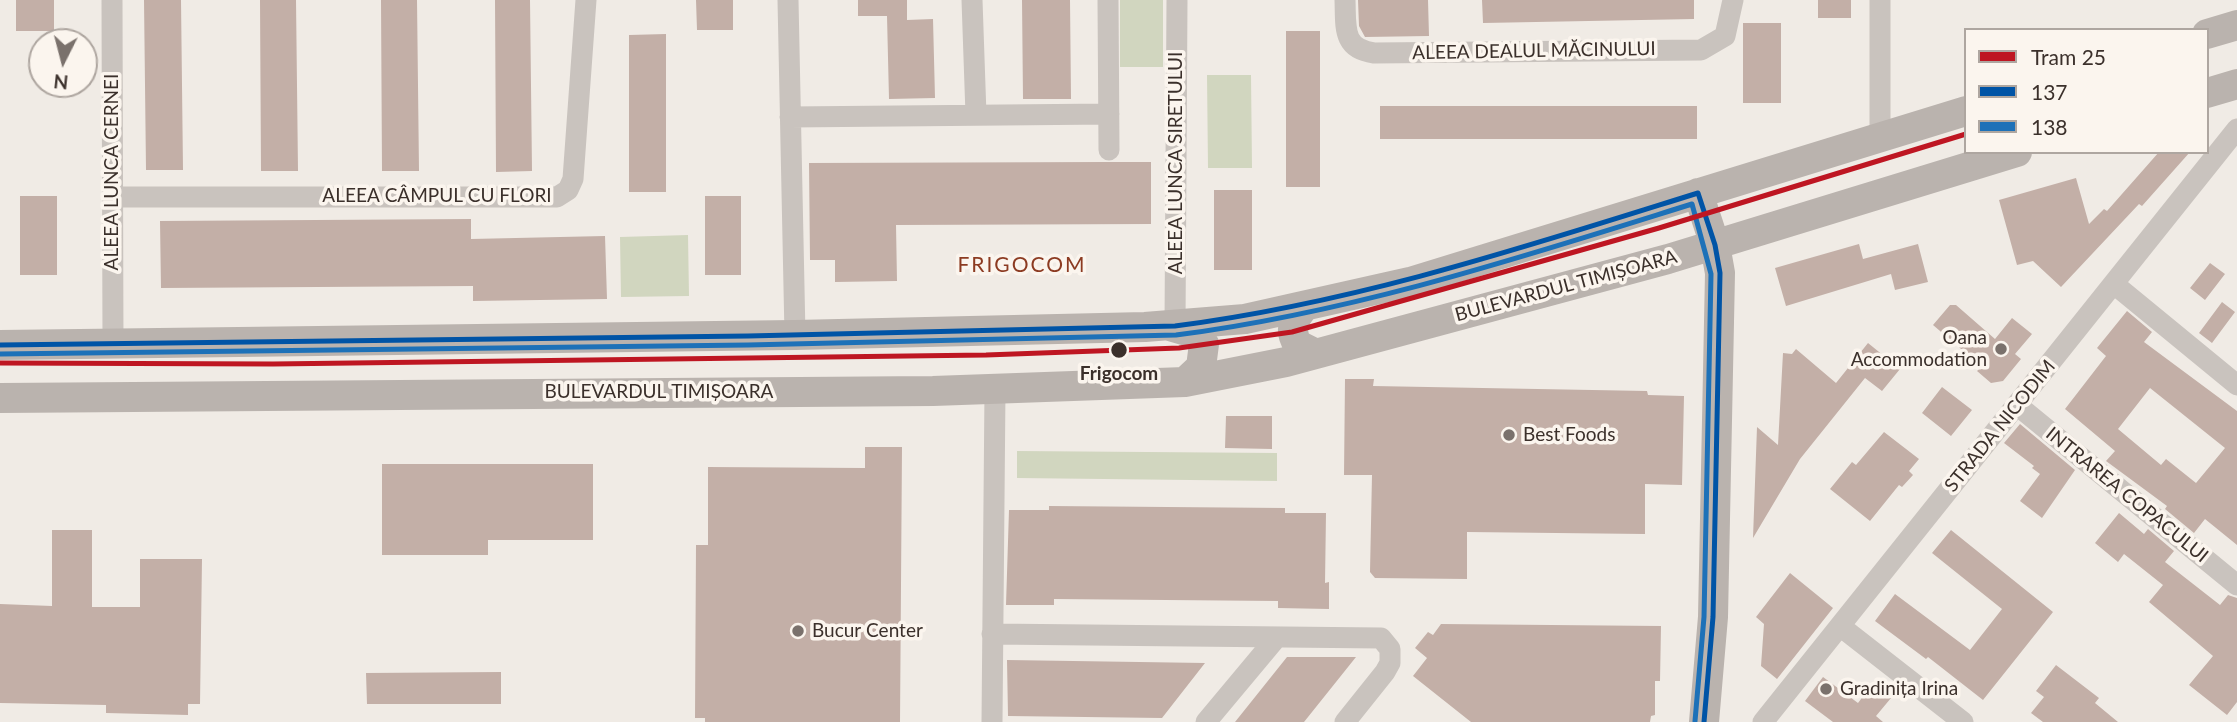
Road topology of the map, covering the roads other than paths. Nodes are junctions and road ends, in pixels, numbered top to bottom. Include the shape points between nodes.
1 (112, 0) edge
2 (586, 0) edge
3 (788, 0) edge
4 (972, 0) edge
5 (1108, 0) edge
6 (1177, 0) edge
7 (1345, 0) edge
8 (1733, 0) edge
9 (1880, 0) edge
10 (2237, 25) edge
11 (2209, 33) edge
12 (2237, 84) edge
13 (2209, 92) edge
14 (1964, 112) edge
15 (1109, 114) junction
16 (976, 115) junction
17 (790, 117) junction
18 (2237, 129) edge
19 (1880, 139) junction
20 (1109, 150) dead end
21 (2230, 152) edge
22 (2011, 154) edge
23 (1698, 193) junction
24 (113, 197) junction
25 (1715, 245) junction
26 (2114, 284) junction
27 (1304, 307) junction
28 (1175, 326) junction
29 (795, 335) junction
30 (113, 344) junction
31 (0, 345) edge
32 (1315, 354) junction
33 (1185, 382) junction
34 (2237, 385) edge
35 (995, 390) junction
36 (0, 398) edge
37 (2017, 405) junction
38 (2237, 585) edge
39 (1840, 626) junction
40 (992, 634) junction
41 (1277, 637) junction
42 (992, 722) edge
43 (1206, 722) edge
44 (1345, 722) edge
45 (1704, 722) edge
46 (1763, 722) edge
47 (1963, 722) edge

1 - 24 street, ALEEA LUNCA CERNEI
2 - 24 street, ALEEA CÂMPUL CU FLORI via 573,178 568,190 557,197
3 - 17 street
4 - 16 street
5 - 15 street
6 - 28 street, ALEEA LUNCA SIRETULUI
7 - 8 street, ALEEA DEALUL MĂCINULUI via 1346,34 1351,45 1374,53 1701,50 1725,36
9 - 19 street
10 - 11 main road
12 - 13 main road
14 - 19 main road
15 - 16 street
15 - 20 street
16 - 17 street
17 - 29 street
18 - 21 street, STRADA NICODIM
19 - 23 main road
21 - 26 street, STRADA NICODIM
22 - 25 main road, BULEVARDUL TIMIȘOARA
23 - 25 main road
23 - 27 main road via 1410,282
24 - 30 street, ALEEA LUNCA CERNEI
25 - 32 main road, BULEVARDUL TIMIȘOARA
25 - 45 main road via 1720,273 1713,617
26 - 34 street
26 - 37 street, STRADA NICODIM
27 - 28 main road
27 - 32 main road via 1292,332 1298,345
28 - 29 main road
28 - 33 main road via 1194,333 1204,344 1201,367
29 - 30 main road
30 - 31 main road
32 - 33 main road, BULEVARDUL TIMIȘOARA
33 - 35 main road, BULEVARDUL TIMIȘOARA
35 - 36 main road, BULEVARDUL TIMIȘOARA
35 - 40 street
37 - 38 street, INTRAREA COPACULUI
37 - 39 street, STRADA NICODIM
39 - 46 street, STRADA NICODIM
39 - 47 street
40 - 41 street
40 - 42 street
41 - 43 street
41 - 44 street via 1381,638 1386,642 1391,655 1385,672

